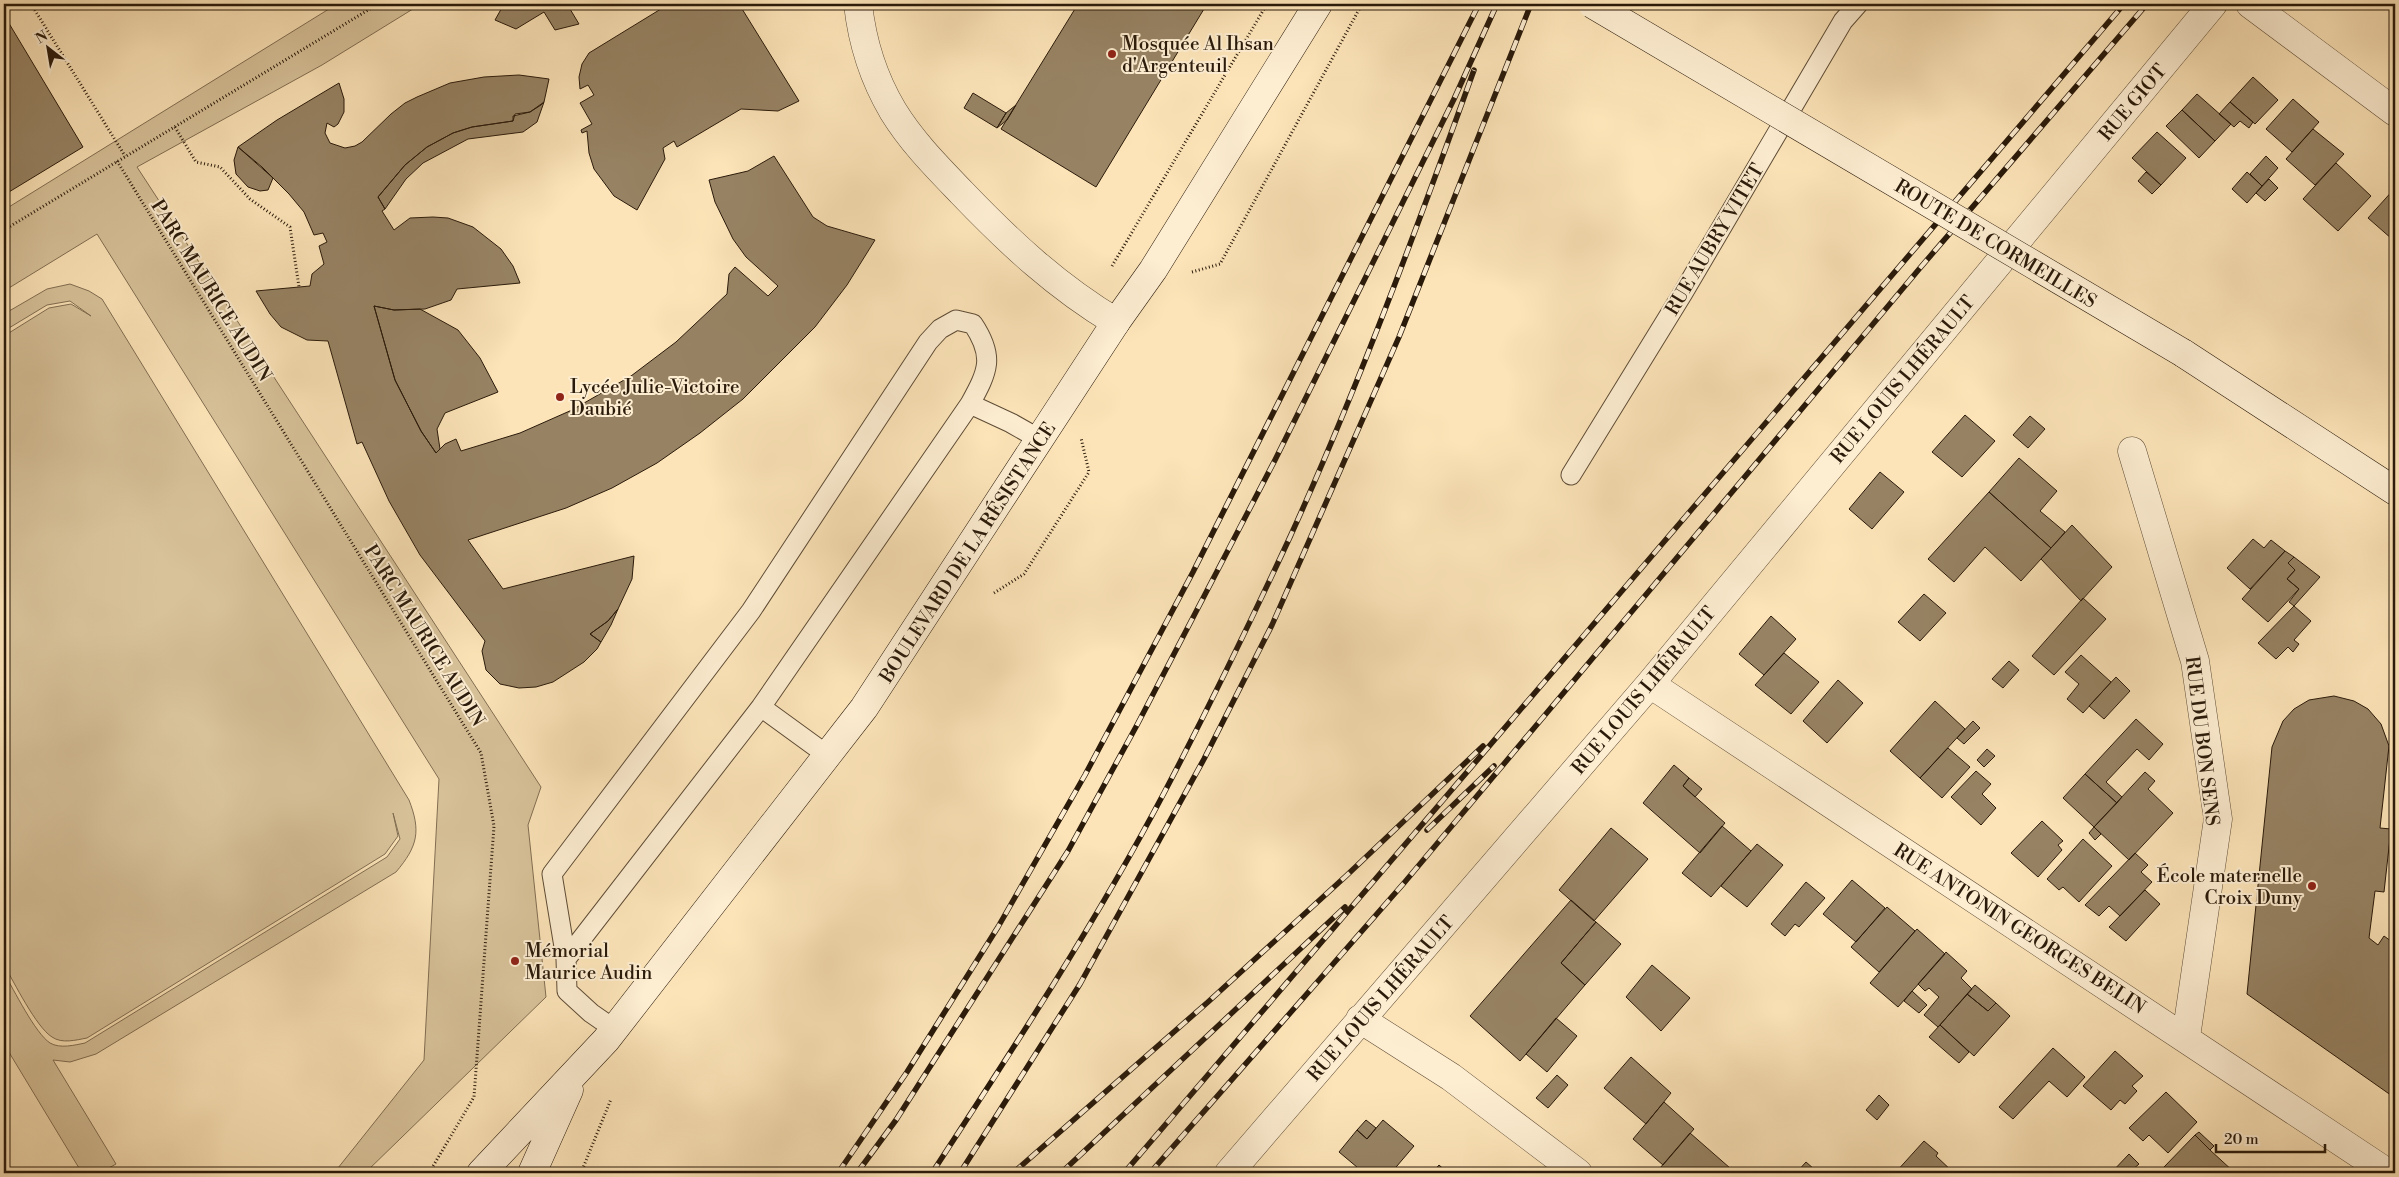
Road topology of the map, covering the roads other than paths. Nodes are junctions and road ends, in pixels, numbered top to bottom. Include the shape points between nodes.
1 (858, 4) edge
2 (1318, 4) edge
3 (1592, 4) edge
4 (1858, 4) edge
5 (2213, 4) edge
6 (2250, 4) edge
7 (2395, 112) edge
8 (2050, 201) joint
9 (1116, 322) junction
10 (970, 404) junction
11 (1041, 440) junction
12 (2132, 451) dead end
13 (1571, 475) dead end
14 (2395, 491) edge
15 (1650, 684) junction
16 (761, 707) junction
17 (827, 755) junction
18 (566, 959) junction
19 (1360, 1020) junction
20 (614, 1029) junction
21 (2186, 1037) junction
22 (576, 1073) junction
23 (481, 1173) edge
24 (532, 1173) edge
25 (1229, 1173) edge
26 (1578, 1173) edge
27 (2388, 1173) edge

1 - 9 street via 872,70 911,137 1009,242 1089,306
2 - 9 street, BOULEVARD DE LA RÉSISTANCE via 1153,270
3 - 14 street, ROUTE DE CORMEILLES, bridge via 2183,353
4 - 13 lane, RUE AUBRY VITET via 1843,21 1683,293
5 - 8 street, RUE GIOT
6 - 7 street
8 - 15 street, RUE LOUIS LHÉRAULT
9 - 11 street, BOULEVARD DE LA RÉSISTANCE
10 - 11 lane
10 - 16 lane
10 - 18 lane via 985,377 988,358 984,340 973,324 956,320 940,329 928,342 750,611 552,874
11 - 17 street, BOULEVARD DE LA RÉSISTANCE via 864,708
12 - 21 street, RUE DU BON SENS via 2195,661 2218,819
15 - 19 street, RUE LOUIS LHÉRAULT
15 - 21 street, RUE ANTONIN GEORGES BELIN
16 - 17 lane
16 - 18 lane
17 - 20 street, BOULEVARD DE LA RÉSISTANCE
18 - 20 lane via 566,990
19 - 25 street, RUE LOUIS LHÉRAULT
19 - 26 street via 1451,1078
20 - 22 street, BOULEVARD DE LA RÉSISTANCE
21 - 27 street, RUE ANTONIN GEORGES BELIN
22 - 23 street, BOULEVARD DE LA RÉSISTANCE
22 - 24 street, BOULEVARD DE LA RÉSISTANCE

